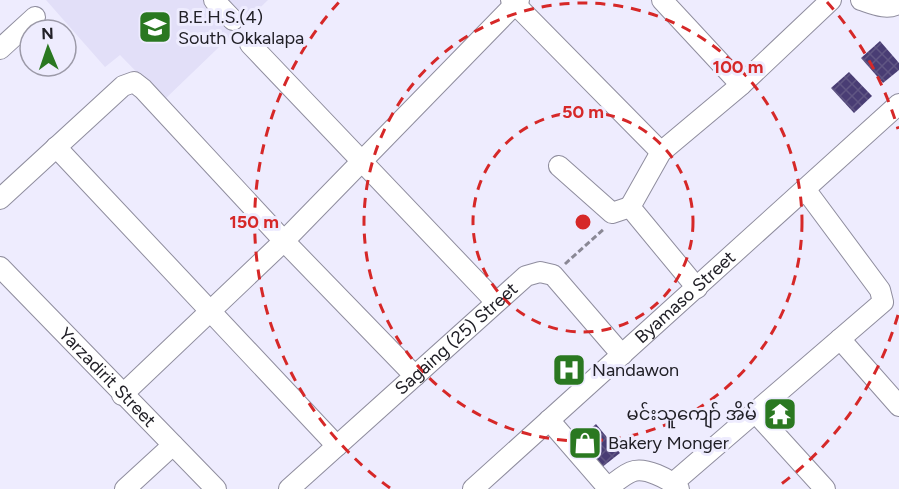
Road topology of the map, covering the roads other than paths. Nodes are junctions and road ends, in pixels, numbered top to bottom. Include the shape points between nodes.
1 (214, 0) edge
2 (662, 0) edge
3 (861, 0) edge
4 (515, 1) edge
5 (899, 3) edge
6 (820, 4) edge
7 (35, 17) dead end
8 (233, 20) dead end
9 (250, 44) dead end
10 (0, 49) edge
11 (741, 85) junction
12 (899, 104) edge
13 (56, 147) junction
14 (661, 152) junction
15 (361, 160) junction
16 (559, 166) dead end
17 (805, 189) junction
18 (0, 199) edge
19 (621, 210) junction
20 (284, 242) junction
21 (0, 267) edge
22 (697, 288) junction
23 (496, 302) junction
24 (209, 312) junction
25 (840, 339) junction
26 (622, 355) junction
27 (415, 376) junction
28 (122, 395) junction
29 (899, 406) edge
30 (755, 412) junction
31 (549, 420) junction
32 (173, 445) junction
33 (337, 446) junction
34 (676, 486) edge
35 (607, 488) edge
36 (125, 489) edge
37 (216, 489) edge
38 (289, 489) edge
39 (473, 489) edge
40 (825, 489) edge

1 - 8 street
2 - 11 street
3 - 5 street via 895,7
4 - 14 street
4 - 15 street
6 - 11 street via 812,19
7 - 10 street
9 - 15 street
11 - 14 street
12 - 17 street, Byamaso Street
13 - 18 street
13 - 20 street via 123,86 134,82
13 - 24 street
14 - 19 street
15 - 20 street
15 - 23 street
16 - 19 street
17 - 22 street, Byamaso Street
17 - 25 street via 884,298
19 - 22 street
20 - 24 street
20 - 27 street
21 - 28 street, Yarzadirit Street
22 - 26 street, Byamaso Street
23 - 26 street, Sagaing (25) Street via 526,276 540,272 553,275
23 - 27 street, Sagaing (25) Street
24 - 28 street
24 - 33 street
25 - 29 street
25 - 30 street
26 - 31 street, Byamaso Street
27 - 33 street, Sagaing (25) Street
28 - 32 street, Yarzadirit Street
30 - 34 street
30 - 40 street
31 - 35 street
31 - 39 street, Byamaso Street
32 - 36 street
32 - 37 street, Yarzadirit Street
33 - 38 street, Sagaing (25) Street
34 - 35 street via 646,471 632,471

